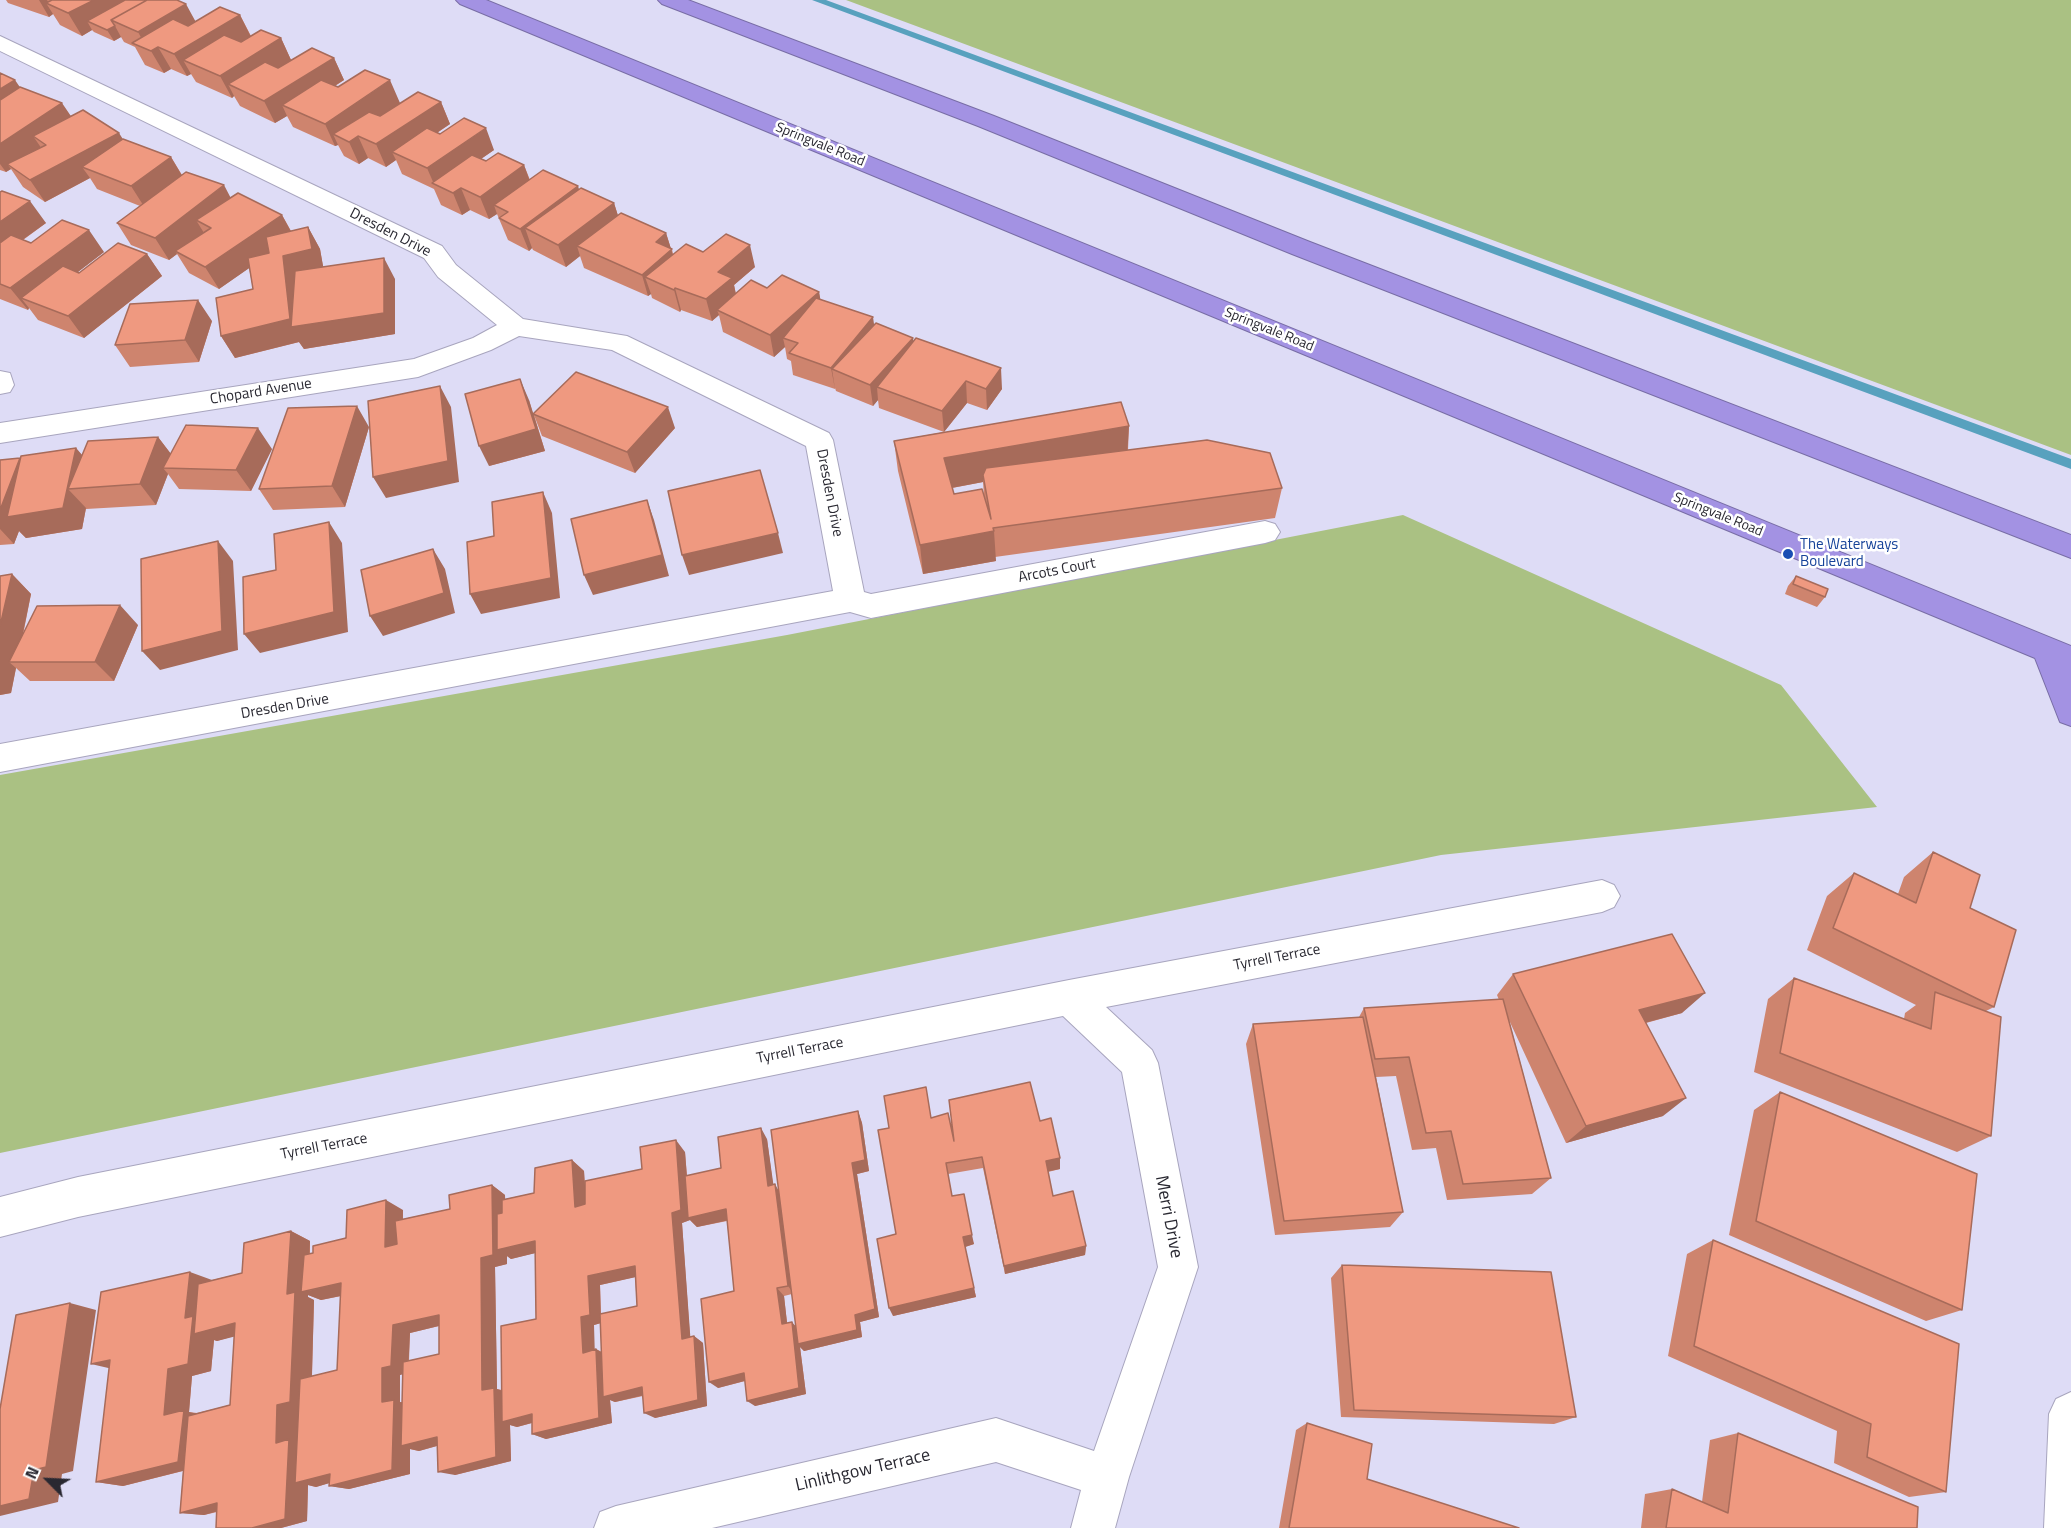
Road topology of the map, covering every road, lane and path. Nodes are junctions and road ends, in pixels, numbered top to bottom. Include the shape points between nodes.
1 (467, 0) edge
2 (669, 0) edge
3 (0, 43) edge
4 (516, 327) junction
5 (0, 380) edge
6 (0, 385) edge
7 (0, 433) edge
8 (1265, 531) dead end
9 (2071, 547) edge
10 (850, 600) junction
11 (2059, 655) edge
12 (2071, 713) edge
13 (0, 758) edge
14 (1602, 896) dead end
15 (1069, 997) junction
16 (0, 1217) edge
17 (2071, 1414) edge
18 (1107, 1477) junction
19 (616, 1528) edge
20 (1093, 1528) edge
21 (2066, 1528) edge

1 - 11 highway, Springvale Road
2 - 9 highway
3 - 4 street, Dresden Drive via 433,252 447,271
4 - 7 street, Chopard Avenue via 418,368
4 - 10 street, Dresden Drive via 618,342 819,440
5 - 6 street
8 - 10 street, Arcots Court via 871,606
10 - 13 street, Dresden Drive
11 - 12 highway
14 - 15 street, Tyrrell Terrace
15 - 16 street, Tyrrell Terrace via 78,1197
15 - 18 street, Merri Drive via 1138,1063 1178,1268
17 - 21 street
18 - 19 street, Linlithgow Terrace via 996,1440
18 - 20 street, Merri Drive

